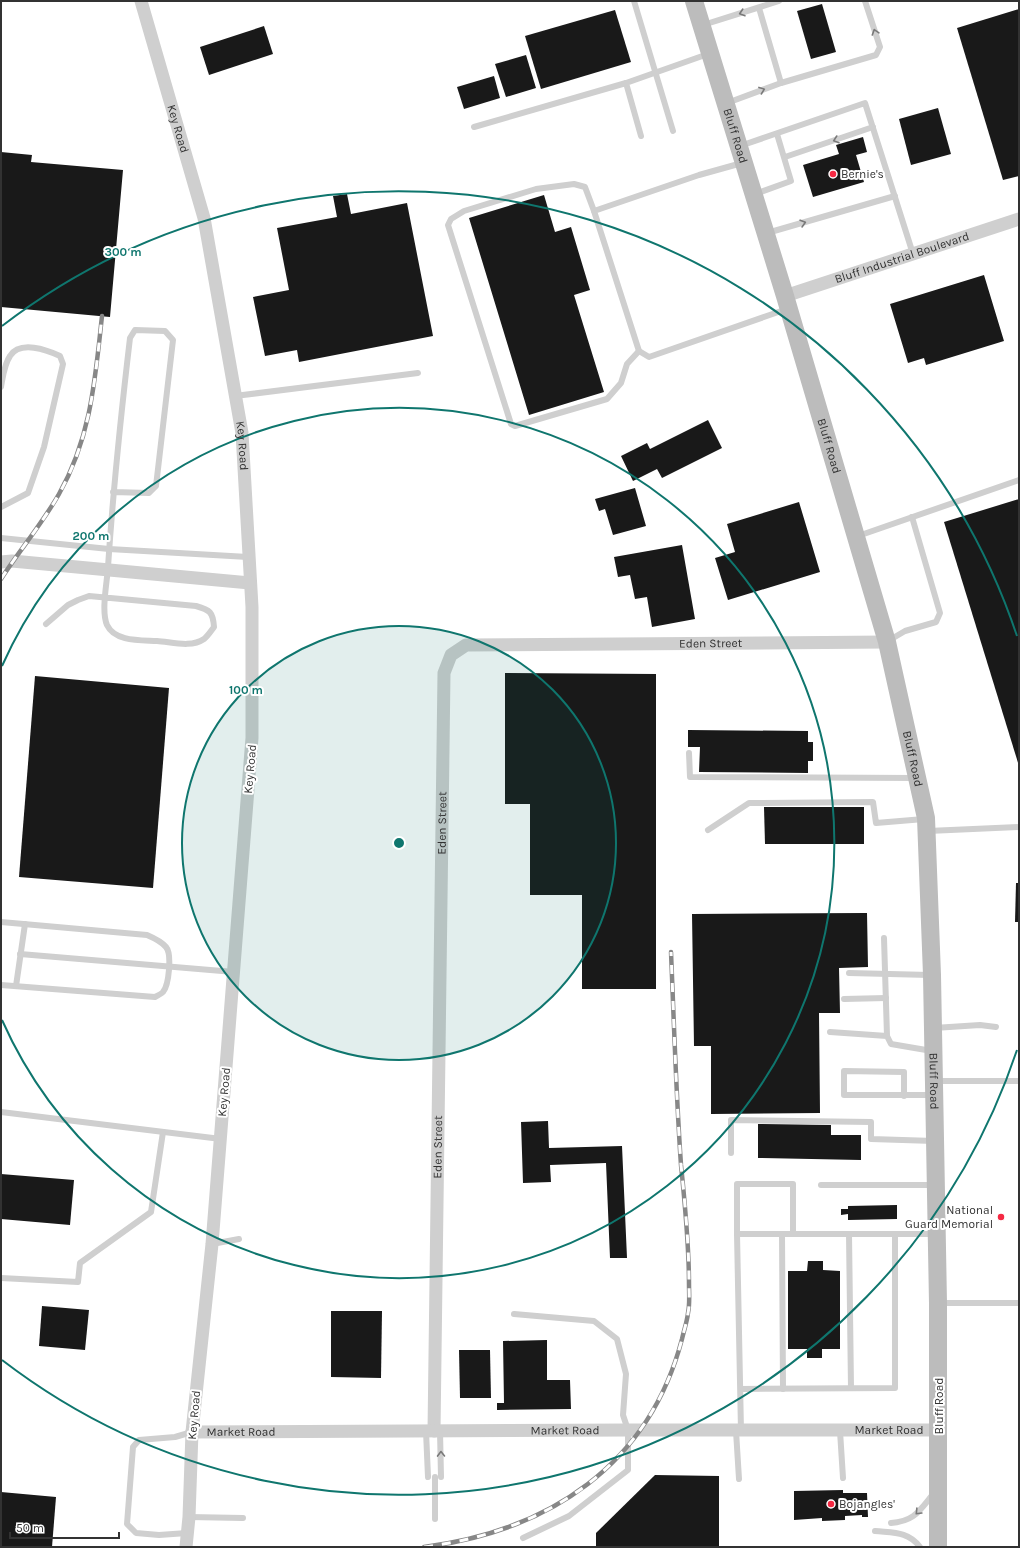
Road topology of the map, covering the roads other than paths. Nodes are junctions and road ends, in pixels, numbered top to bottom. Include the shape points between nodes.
1 (142, 1) edge
2 (634, 1) edge
3 (694, 1) edge
4 (779, 1) edge
5 (865, 1) edge
6 (759, 8) junction
7 (701, 26) junction
8 (710, 54) junction
9 (656, 73) junction
10 (626, 83) junction
11 (781, 83) junction
12 (726, 104) junction
13 (474, 126) dead end
14 (873, 127) junction
15 (673, 130) dead end
16 (777, 134) junction
17 (641, 136) dead end
18 (741, 155) junction
19 (785, 157) junction
20 (754, 195) junction
21 (895, 196) junction
22 (594, 211) junction
23 (1019, 219) edge
24 (766, 234) junction
25 (913, 254) junction
26 (787, 302) junction
27 (639, 351) junction
28 (418, 373) dead end
29 (1, 387) edge
30 (235, 396) junction
31 (1019, 480) edge
32 (113, 492) junction
33 (1, 507) edge
34 (912, 517) junction
35 (856, 536) junction
36 (1, 538) edge
37 (109, 549) junction
38 (248, 557) junction
39 (1, 562) edge
40 (107, 570) junction
41 (250, 583) junction
42 (105, 599) junction
43 (46, 624) dead end
44 (887, 642) junction
45 (689, 753) dead end
46 (918, 778) junction
47 (926, 825) junction
48 (1019, 827) edge
49 (708, 830) dead end
50 (1, 922) edge
51 (25, 924) junction
52 (884, 938) dead end
53 (20, 954) junction
54 (168, 967) junction
55 (234, 972) junction
56 (849, 974) dead end
57 (885, 974) junction
58 (932, 975) junction
59 (1, 985) edge
60 (16, 986) junction
61 (886, 998) junction
62 (844, 999) dead end
63 (996, 1027) dead end
64 (933, 1028) junction
65 (830, 1032) dead end
66 (887, 1036) junction
67 (933, 1051) junction
68 (1019, 1081) edge
69 (934, 1088) junction
70 (904, 1096) junction
71 (1, 1112) edge
72 (163, 1132) junction
73 (220, 1139) junction
74 (935, 1141) junction
75 (731, 1153) dead end
76 (821, 1185) dead end
77 (936, 1185) junction
78 (738, 1234) junction
79 (782, 1234) junction
80 (793, 1234) junction
81 (849, 1234) junction
82 (895, 1234) junction
83 (937, 1234) junction
84 (238, 1239) dead end
85 (212, 1244) junction
86 (1, 1278) edge
87 (938, 1303) junction
88 (1019, 1303) edge
89 (514, 1314) dead end
90 (741, 1388) junction
91 (783, 1388) junction
92 (850, 1388) junction
93 (628, 1430) junction
94 (840, 1430) junction
95 (939, 1430) junction
96 (434, 1431) junction
97 (739, 1431) junction
98 (192, 1432) junction
99 (435, 1477) junction
100 (842, 1478) dead end
101 (739, 1479) dead end
102 (938, 1489) junction
103 (189, 1517) junction
104 (243, 1518) dead end
105 (435, 1519) dead end
106 (891, 1523) dead end
107 (875, 1531) dead end
108 (187, 1533) junction
109 (524, 1538) dead end
110 (186, 1547) edge
111 (920, 1547) edge
112 (938, 1547) edge

1 - 30 street, Key Road via 204,218
2 - 9 lane
3 - 7 main road, Bluff Road
4 - 6 lane
11 -> 5 lane via 876,55 880,47
6 -> 7 lane
6 - 11 lane
7 - 8 main road, Bluff Road
8 - 9 lane
8 - 12 main road, Bluff Road
9 - 10 lane
9 - 15 lane
10 - 13 lane
10 - 17 lane
12 -> 11 lane
12 - 18 main road, Bluff Road
14 - 16 lane via 865,103
14 -> 19 lane
14 - 21 lane
16 - 18 lane
16 - 19 lane
18 - 20 main road, Bluff Road
18 - 22 lane via 699,175
19 - 20 lane via 791,181
20 - 24 main road, Bluff Road
24 -> 21 lane
21 - 25 lane
22 - 27 lane
22 - 27 lane via 585,187 574,184 558,185 536,189 464,211 451,219 448,225 511,424 515,426 607,399 621,382 626,364
23 - 25 street, Bluff Industrial Boulevard
24 - 26 main road, Bluff Road
25 - 26 street, Bluff Industrial Boulevard
26 - 27 lane via 649,357
26 - 35 main road, Bluff Road
28 - 30 lane
29 - 33 lane via 11,354 23,348 44,349 60,356 63,364 44,446 28,493
30 - 38 street, Key Road via 242,433
31 - 34 lane
32 - 32 lane via 130,338 135,330 165,331 173,340 156,486 149,493
32 - 37 lane
34 - 35 lane
34 - 44 lane via 940,613 936,622 905,632
35 - 44 main road, Bluff Road
36 - 37 lane
37 - 38 lane
37 - 40 lane
38 - 41 street, Key Road
39 - 40 street
40 - 41 street
40 - 42 lane
41 - 55 street, Key Road via 252,738
42 - 42 lane via 108,626 118,635 130,639 194,644 214,627 213,617 208,609
42 - 43 lane via 89,596 78,600
44 - 46 main road, Bluff Road
44 - 96 street, Eden Street via 466,645 451,655 444,673
45 - 46 lane via 690,777
46 - 47 main road, Bluff Road
47 - 48 lane
47 - 49 lane via 876,822 873,802 749,803
47 - 58 main road, Bluff Road
50 - 51 lane
51 - 53 lane
51 - 54 lane via 147,935 166,947 169,954
52 - 57 lane
53 - 54 lane
53 - 60 lane
54 - 55 lane
54 - 60 lane via 166,985 162,993 155,997
55 - 73 street, Key Road
56 - 57 lane
57 - 58 lane
57 - 61 lane
58 - 64 main road, Bluff Road
59 - 60 lane
61 - 62 lane
61 - 66 lane
63 - 64 lane via 980,1024
64 - 67 main road, Bluff Road
65 - 66 lane
66 - 67 lane via 892,1044
67 - 69 main road, Bluff Road
68 - 69 lane
69 - 70 lane
69 - 74 main road, Bluff Road
70 - 70 lane via 844,1095 844,1071 904,1072
71 - 72 lane
72 - 73 lane
72 - 86 lane via 151,1212 80,1263 78,1282
73 - 85 street, Key Road
74 - 75 lane via 871,1139 871,1122 730,1120
74 - 77 main road, Bluff Road
76 - 77 lane
77 - 83 main road, Bluff Road
78 - 79 lane
78 - 80 lane via 737,1184 793,1184
78 - 90 lane
79 - 80 lane
79 - 91 lane
80 - 81 lane
81 - 82 lane
81 - 92 lane
82 - 83 lane
82 - 92 lane via 895,1388
83 - 87 main road, Bluff Road
84 - 85 lane
85 - 98 street, Key Road
87 - 88 lane
87 - 95 main road, Bluff Road
89 - 93 lane via 594,1321 617,1339 626,1374 623,1415
90 - 91 lane
90 - 97 lane
91 - 92 lane
93 - 96 street, Market Road
93 - 97 street, Market Road
93 - 109 lane via 628,1470 569,1516
94 - 95 street, Market Road
94 - 97 street, Market Road
94 - 100 lane
95 - 102 main road, Bluff Road
96 - 98 street, Market Road
99 -> 96 lane
96 - 99 lane
97 - 101 lane
98 - 103 street, Key Road
98 - 108 lane via 175,1437 140,1440 133,1447 127,1524 136,1533
99 - 105 lane
102 -> 106 lane via 913,1517
102 - 112 main road, Bluff Road
103 - 104 lane
103 - 108 street, Key Road
107 - 111 lane via 904,1534 913,1538
108 - 110 street, Key Road

